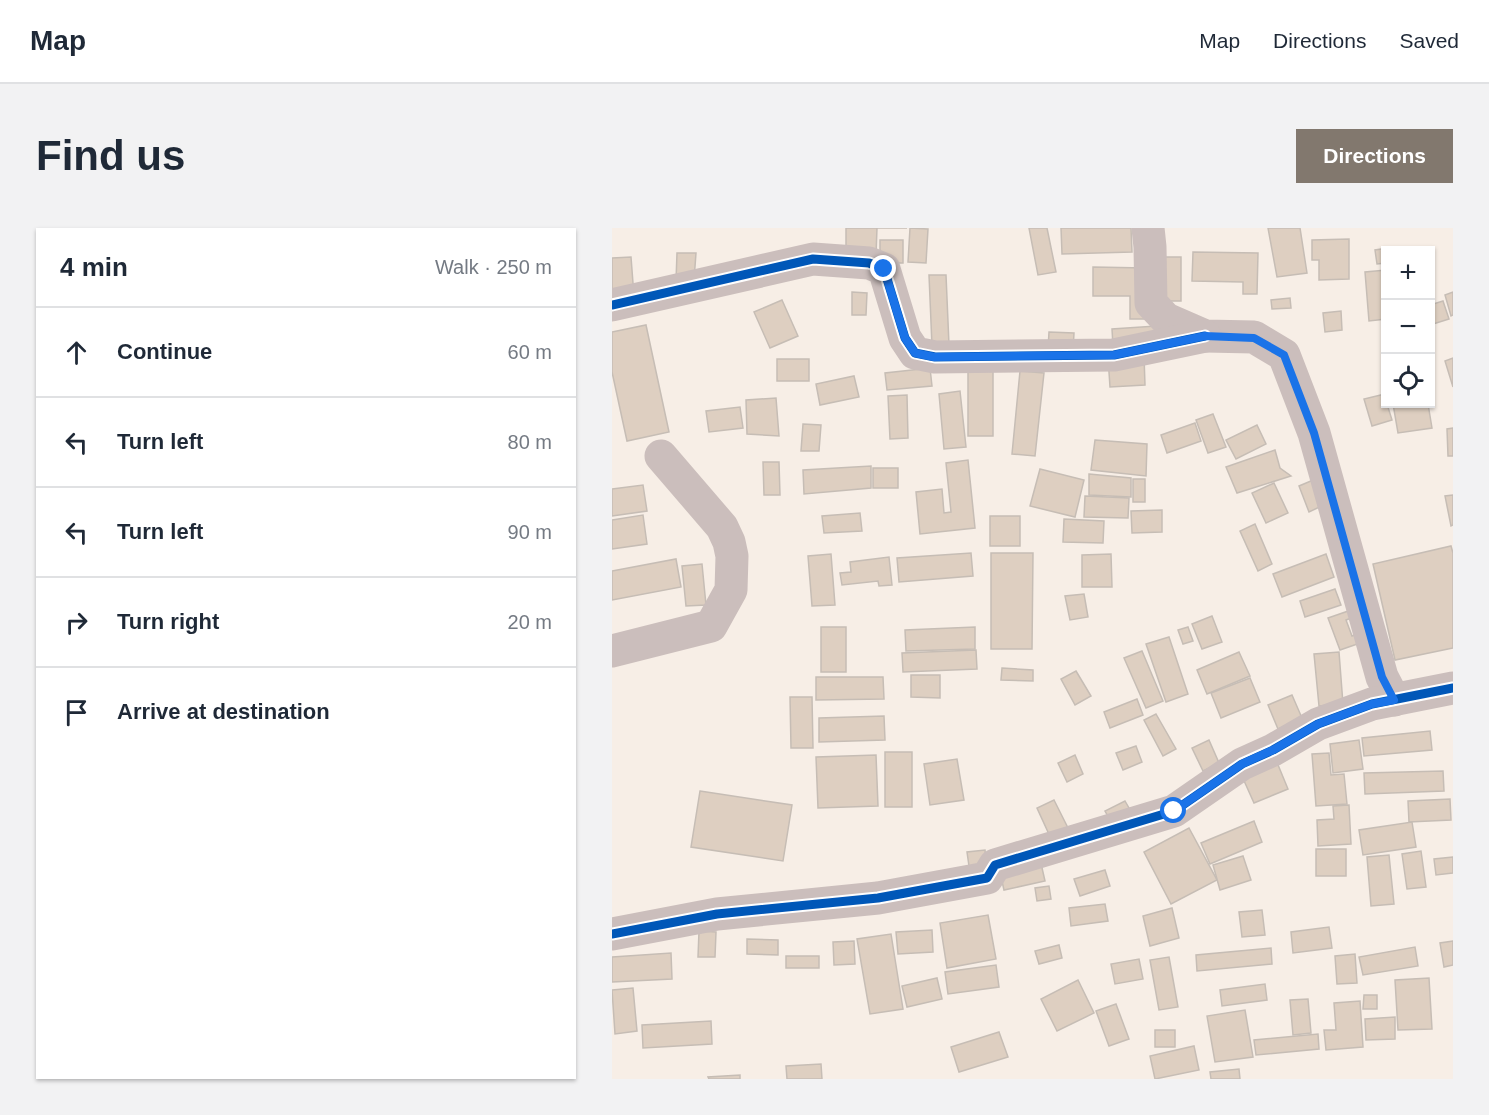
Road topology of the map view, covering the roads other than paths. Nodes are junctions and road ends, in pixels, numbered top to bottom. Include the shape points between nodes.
1 (1148, 228) edge
2 (612, 305) edge
3 (1205, 336) junction
4 (661, 456) dead end
5 (612, 651) edge
6 (1453, 688) edge
7 (1394, 700) junction
8 (612, 934) edge

1 - 3 street via 1151,303 1166,319
2 - 3 street via 813,259 869,262 884,269 905,338 915,353 934,357 1114,355
3 - 7 street via 1254,338 1284,355 1314,433 1382,677
4 - 5 street via 722,527 732,556 731,590 711,627
6 - 7 street
7 - 8 street via 1318,724 1242,764 1174,811 995,865 987,878 878,898 717,914

